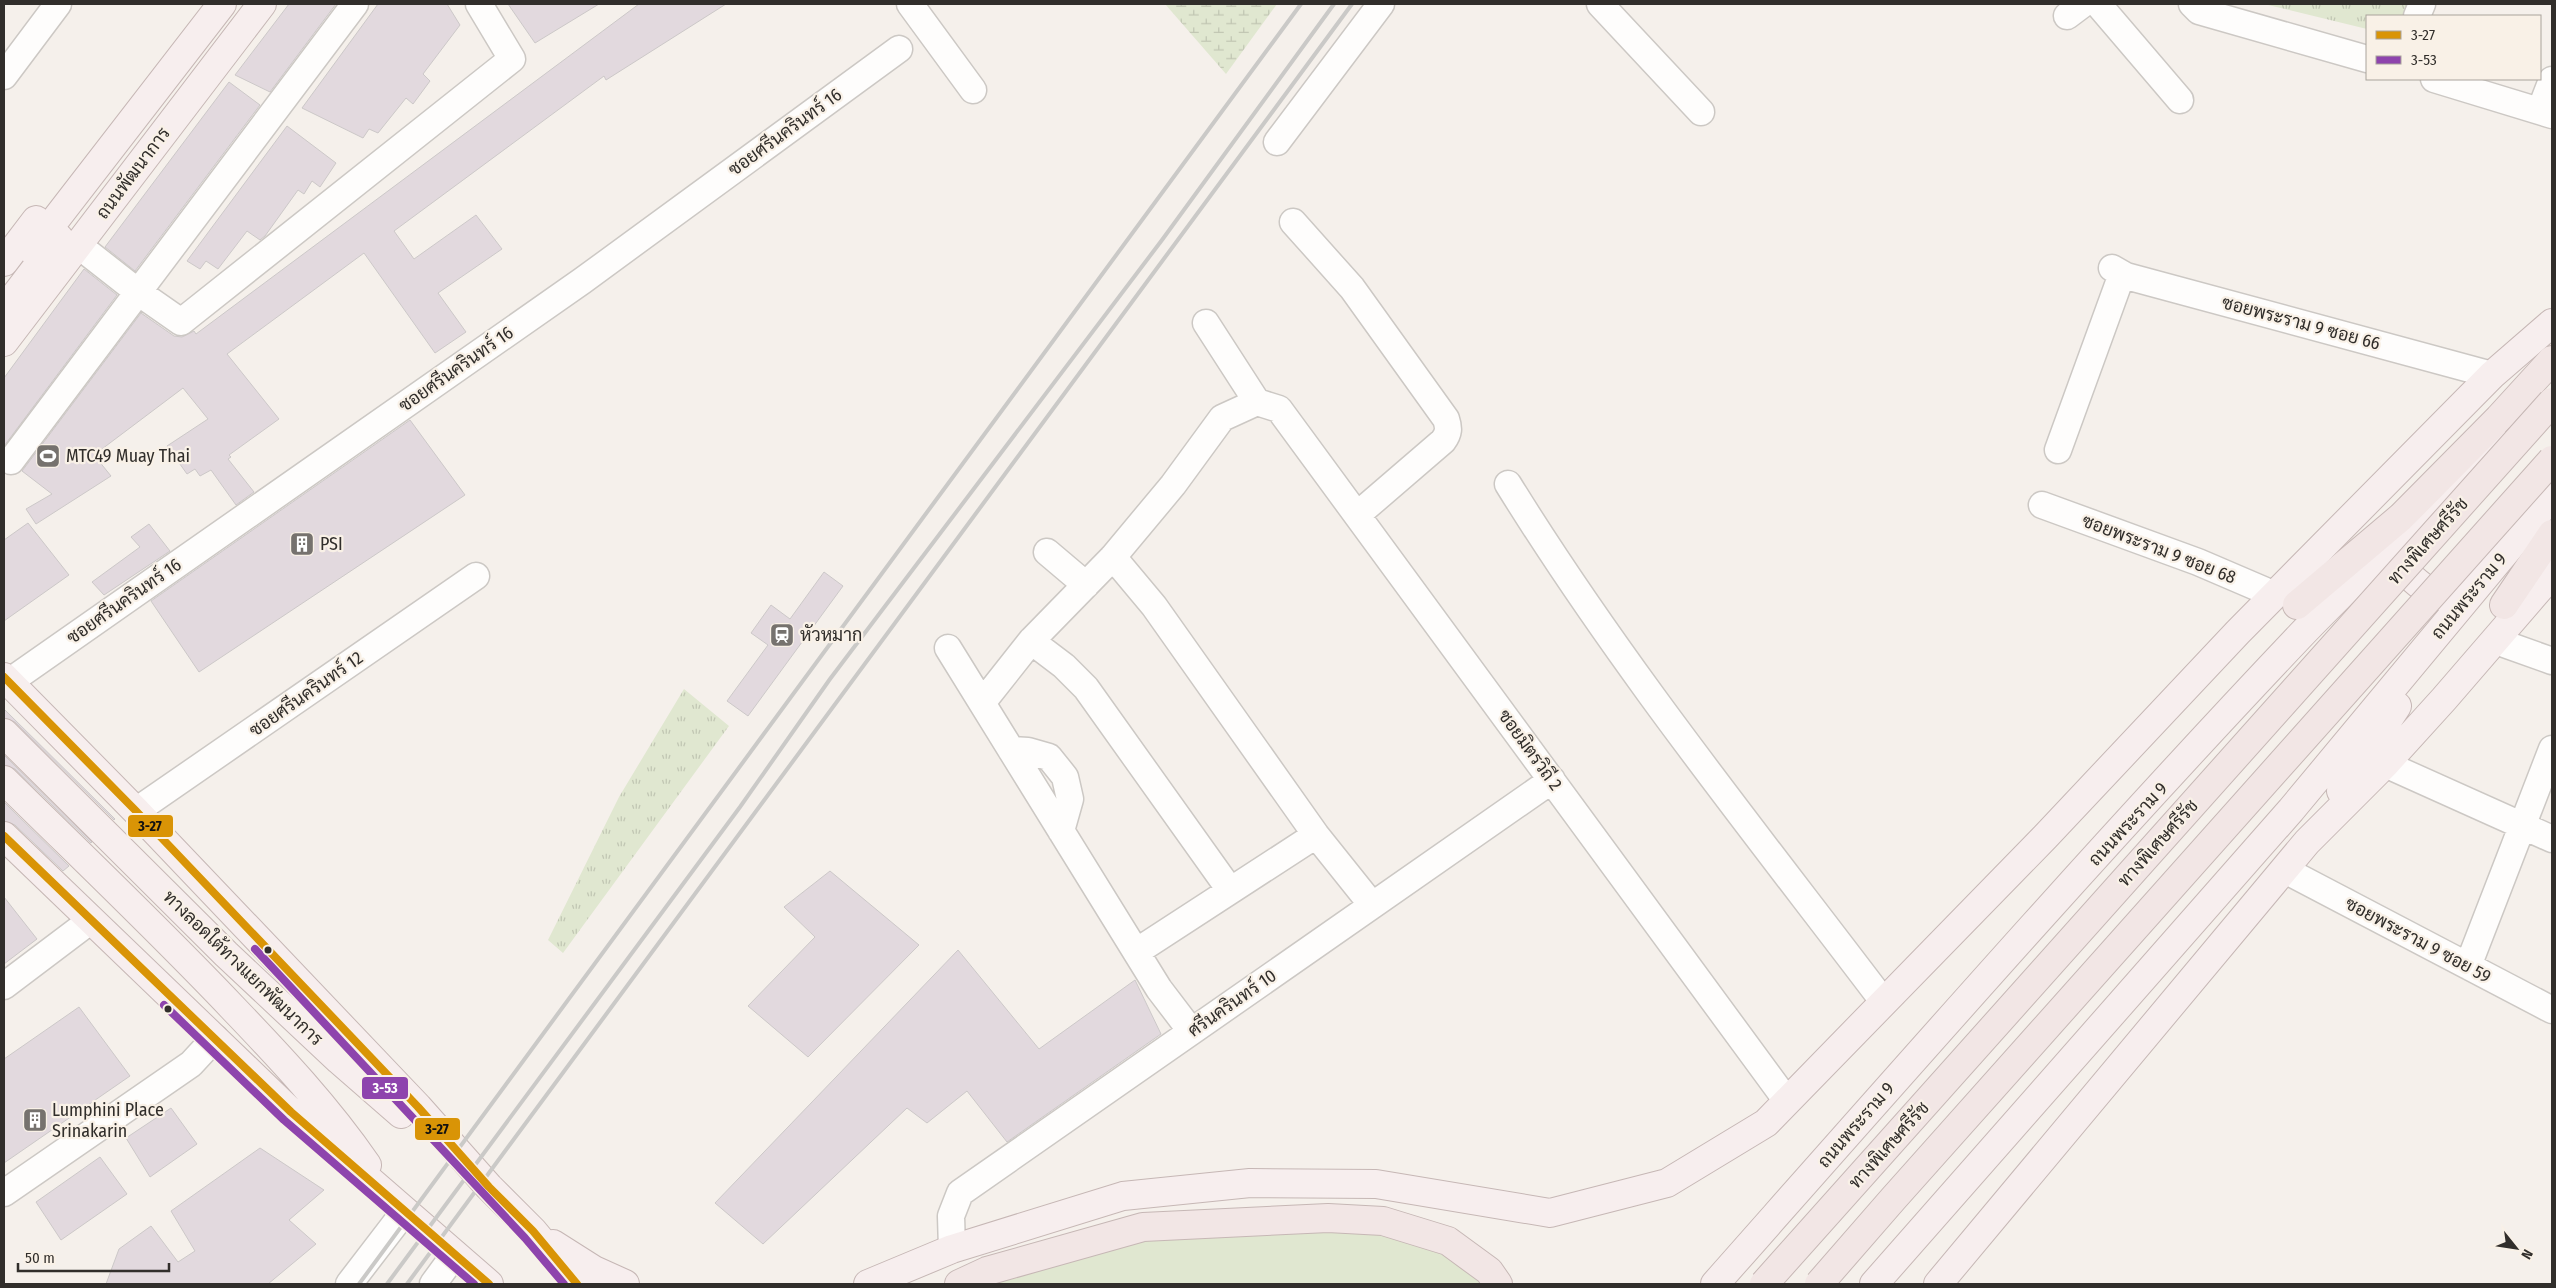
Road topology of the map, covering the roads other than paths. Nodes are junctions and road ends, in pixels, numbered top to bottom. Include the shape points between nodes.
1 (58, 4) edge
2 (200, 4) edge
3 (222, 4) edge
4 (241, 4) edge
5 (262, 4) edge
6 (355, 4) edge
7 (478, 4) edge
8 (910, 4) edge
9 (1381, 4) edge
10 (2098, 4) edge
11 (1607, 6) edge
12 (2196, 7) edge
13 (899, 50) dead end
14 (2366, 59) edge
15 (4, 76) edge
16 (2437, 80) edge
17 (2552, 80) edge
18 (165, 90) junction
19 (973, 90) dead end
20 (2180, 100) dead end
21 (1701, 112) dead end
22 (2546, 113) edge
23 (1278, 142) dead end
24 (1293, 222) dead end
25 (78, 245) junction
26 (4, 262) edge
27 (4, 287) edge
28 (138, 292) junction
29 (4, 310) edge
30 (1206, 323) dead end
31 (2552, 323) edge
32 (4, 342) edge
33 (2552, 360) edge
34 (2492, 375) junction
35 (2552, 376) edge
36 (2552, 402) edge
37 (1263, 403) junction
38 (2058, 450) dead end
39 (2552, 460) edge
40 (11, 461) dead end
41 (1508, 484) dead end
42 (2552, 496) edge
43 (2042, 505) dead end
44 (1357, 515) junction
45 (2403, 534) junction
46 (2552, 534) edge
47 (1047, 552) dead end
48 (1113, 557) junction
49 (2552, 574) edge
50 (476, 576) dead end
51 (1086, 585) junction
52 (2470, 594) junction
53 (2286, 600) junction
54 (2504, 605) dead end
55 (1031, 641) junction
56 (2496, 641) junction
57 (948, 648) dead end
58 (2552, 661) edge
59 (6, 679) edge
60 (982, 703) junction
61 (4, 733) edge
62 (2552, 749) edge
63 (2385, 764) junction
64 (4, 780) edge
65 (1552, 780) junction
66 (136, 811) junction
67 (2522, 828) junction
68 (4, 836) edge
69 (1316, 836) junction
70 (2552, 839) edge
71 (2307, 842) junction
72 (2284, 870) junction
73 (1230, 890) junction
74 (1372, 905) junction
75 (90, 921) junction
76 (1136, 952) junction
77 (2468, 966) junction
78 (4, 986) edge
79 (1883, 1002) junction
80 (2552, 1010) edge
81 (1191, 1031) junction
82 (215, 1038) junction
83 (1787, 1101) junction
84 (4, 1193) edge
85 (398, 1205) junction
86 (533, 1231) junction
87 (952, 1249) junction
88 (455, 1254) junction
89 (575, 1282) edge
90 (349, 1284) edge
91 (433, 1284) edge
92 (489, 1284) edge
93 (625, 1284) edge
94 (868, 1284) edge
95 (958, 1284) edge
96 (1498, 1284) edge
97 (1715, 1284) edge
98 (1764, 1284) edge
99 (1819, 1284) edge
100 (1874, 1284) edge
101 (1938, 1284) edge

1 - 15 street
2 - 26 main road
3 - 18 main road, ถนนพัฒนาการ
4 - 18 main road, ถนนพัฒนาการ
5 - 25 main road, ถนนพัฒนาการ
6 - 28 street
7 - 28 street via 512,59 181,322
8 - 19 street
9 - 23 street
10 - 20 street
11 - 21 street
12 - 14 street
13 - 59 street, ซอยศรีนครินทร์ 16 via 582,281
16 - 22 street
17 - 22 street
18 - 27 main road, ถนนพัฒนาการ
18 - 29 main road, ถนนพัฒนาการ
24 - 44 street via 1352,288 1446,418 1448,427 1443,441
25 - 28 street
25 - 32 main road, ถนนพัฒนาการ
28 - 40 street
30 - 37 street, ซอยมิตรวิถี 2
31 - 34 main road
33 - 53 highway via 2401,517
34 - 38 street, ซอยพระราม 9 ซอย 66 via 2117,271
34 - 53 main road
35 - 45 main road, ถนนพระราม 9 via 2462,476
36 - 98 highway, ทางพิเศษศรีรัช, bridge
37 - 44 street, ซอยมิตรวิถี 2 via 1279,409
37 - 48 street via 1222,418 1173,485
39 - 99 highway, bridge
41 - 79 street via 1566,576
42 - 52 main road, ถนนพระราม 9
43 - 53 street, ซอยพระราม 9 ซอย 68 via 2198,562
44 - 65 street, ซอยมิตรวิถี 2
45 - 52 main road via 2401,568 2420,586 2446,598
45 - 97 main road, ถนนพระราม 9 via 2300,636 1953,1015
46 - 54 highway
47 - 51 street
48 - 51 street
48 - 69 street via 1159,612
49 - 56 main road
50 - 66 street, ซอยศรีนครินทร์ 12
51 - 55 street
52 - 71 main road
52 - 100 main road, ถนนพระราม 9 via 2291,810
53 - 79 main road via 2099,777 2045,837
55 - 60 street
55 - 73 street via 1086,688
56 - 58 street
56 - 63 main road
57 - 60 street
59 - 66 main road
60 - 76 street
61 - 89 main road, ทางลอดใต้ทางแยกพัฒนาการ via 226,954 339,1060 385,1098 532,1245
62 - 67 street
63 - 67 street
63 - 71 main road
64 - 85 main road, ทางลอดใต้ทางแยกพัฒนาการ via 203,976 289,1066
65 - 74 street, ศรีนครินทร์ 10
65 - 83 street, ซอยมิตรวิถี 2
66 - 86 main road
67 - 70 street
67 - 77 street
68 - 75 main road
69 - 73 street
69 - 74 street
71 - 72 main road
72 - 77 street, ซอยพระราม 9 ซอย 59
72 - 101 main road
73 - 76 street
74 - 81 street, ศรีนครินทร์ 10
75 - 78 street
75 - 82 main road
76 - 81 street via 1159,990
77 - 80 street, ซอยพระราม 9 ซอย 59
79 - 83 main road
81 - 87 street, ศรีนครินทร์ 10 via 960,1193 951,1216
82 - 84 street via 191,1064
82 - 85 main road via 290,1112
83 - 87 main road via 1766,1123 1667,1183 1550,1213 1376,1184 1250,1183 1123,1196
85 - 88 main road
85 - 90 street
86 - 89 main road
86 - 93 main road via 594,1270
87 - 94 main road
88 - 91 street
88 - 92 main road
95 - 96 highway via 987,1271 1143,1227 1328,1218 1383,1221 1448,1242 1489,1270

